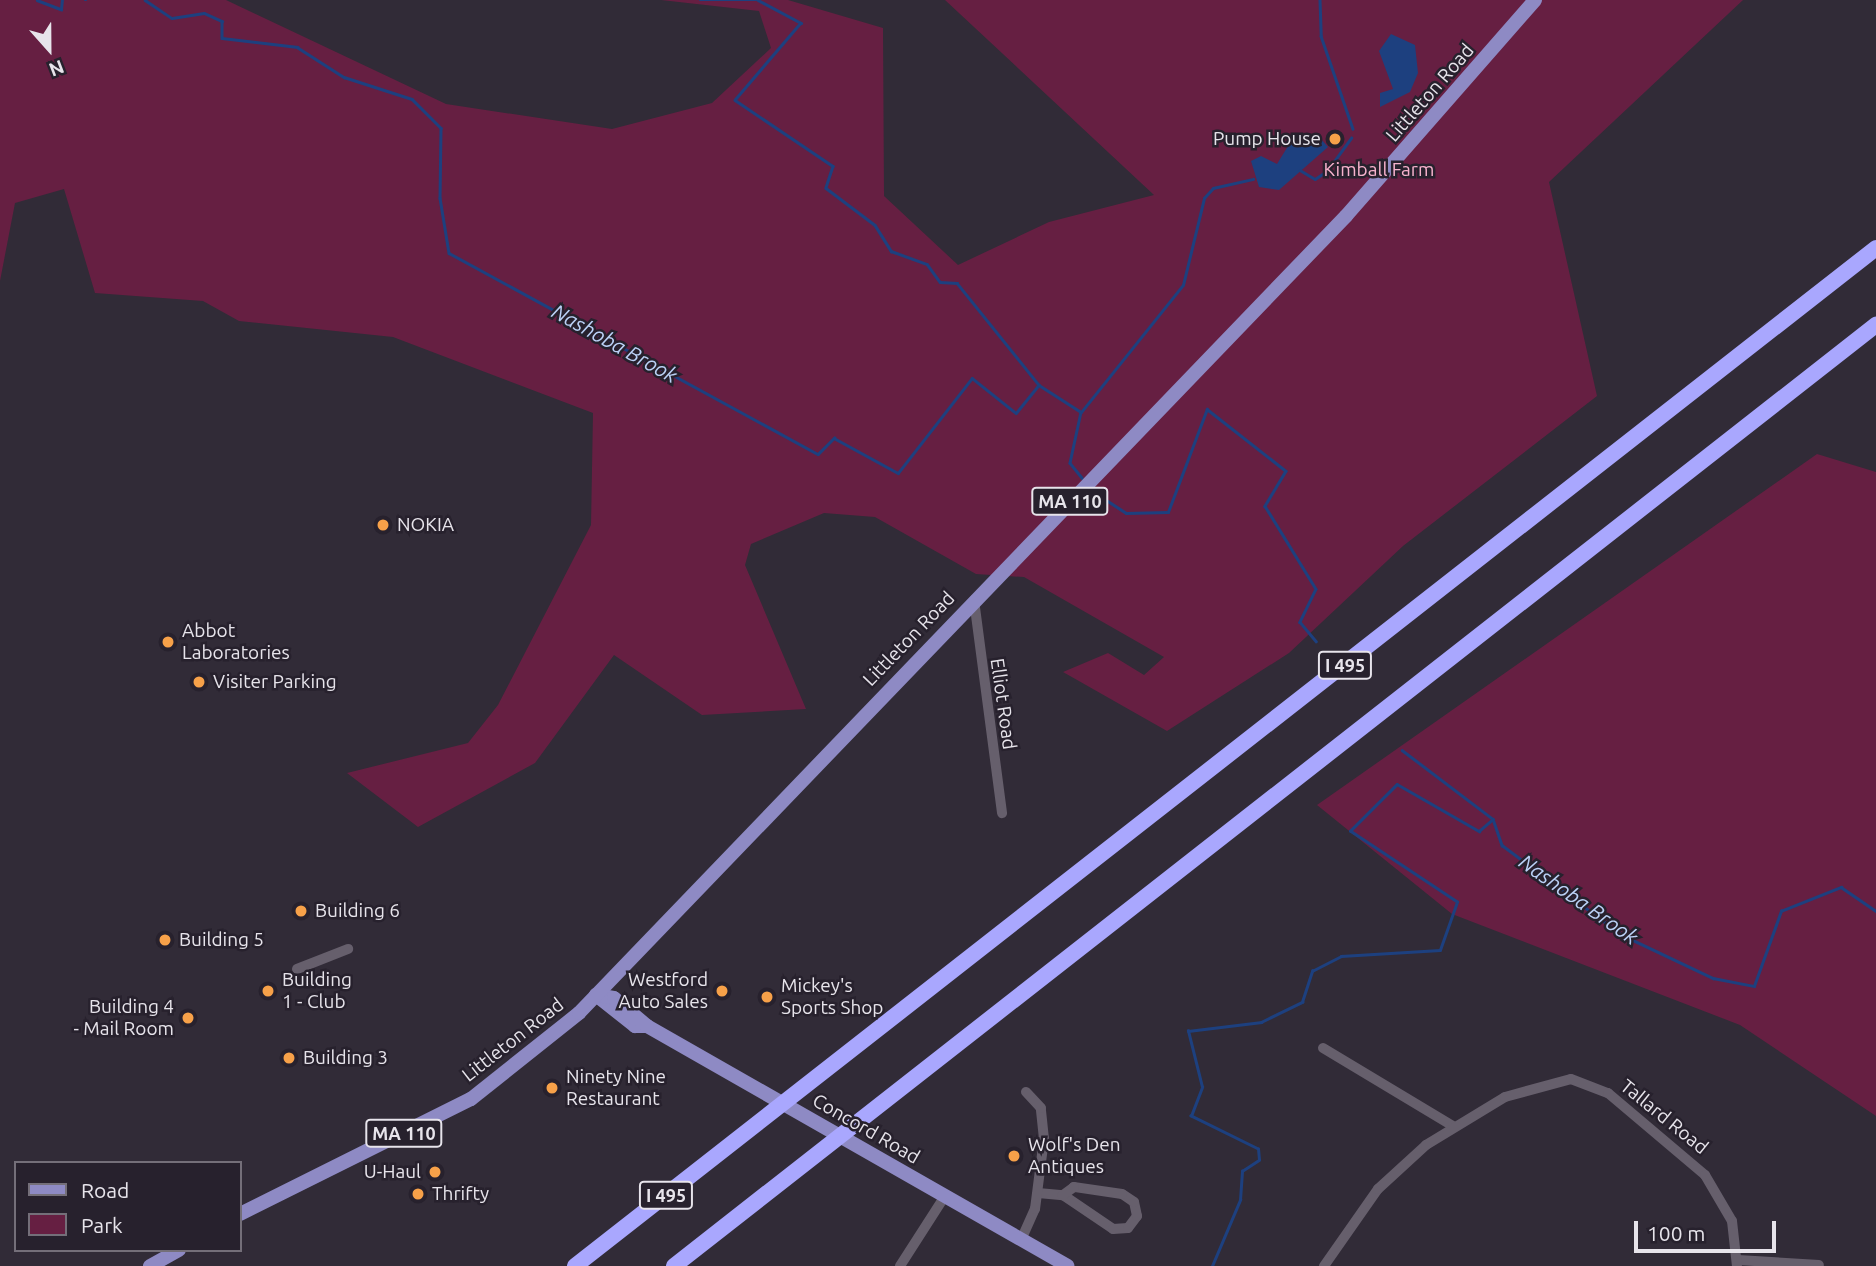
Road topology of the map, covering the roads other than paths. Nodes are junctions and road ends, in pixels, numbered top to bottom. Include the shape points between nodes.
1 (1535, 0) edge
2 (1876, 248) edge
3 (1876, 324) edge
4 (974, 600) junction
5 (1002, 813) dead end
6 (348, 949) dead end
7 (297, 969) dead end
8 (596, 995) junction
9 (1323, 1048) dead end
10 (1026, 1092) dead end
11 (1453, 1126) junction
12 (1038, 1193) junction
13 (1063, 1195) junction
14 (945, 1196) junction
15 (242, 1213) edge
16 (1021, 1240) junction
17 (175, 1252) edge
18 (1737, 1263) edge
19 (1819, 1265) edge
20 (150, 1266) edge
21 (575, 1266) edge
22 (674, 1266) edge
23 (900, 1266) edge
24 (1067, 1266) edge
25 (1324, 1266) edge

1 - 4 main road, Littleton Road / MA 110 via 1346,216
2 - 21 highway, I 495
3 - 22 highway
4 - 5 street, Elliot Road
4 - 8 main road, Littleton Road / MA 110
6 - 7 street
8 - 14 main road, Concord Road via 635,1026 647,1026
8 - 15 main road, Littleton Road / MA 110 via 526,1060 471,1099
9 - 11 street
10 - 12 street via 1039,1103 1043,1119
11 - 18 street, Tallard Road via 1550,1081 1600,1088 1714,1185 1732,1221
11 - 25 street, Tallard Road via 1391,1174
12 - 13 street
12 - 16 street
13 - 13 street via 1079,1187 1127,1195 1137,1216 1128,1228 1114,1229
14 - 16 main road, Concord Road
14 - 23 street
16 - 24 main road, Concord Road
17 - 20 main road
18 - 19 street

